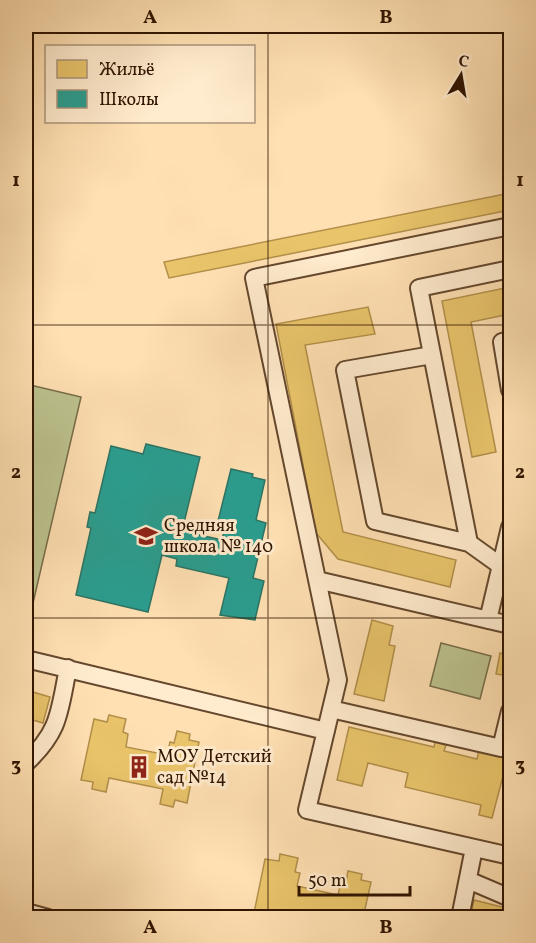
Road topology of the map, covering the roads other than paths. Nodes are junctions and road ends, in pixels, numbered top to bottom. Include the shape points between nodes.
1 (510, 226) edge
2 (510, 269) edge
3 (510, 340) edge
4 (432, 354) junction
5 (510, 390) edge
6 (510, 527) edge
7 (469, 543) junction
8 (506, 567) edge
9 (317, 580) junction
10 (488, 620) junction
11 (510, 625) edge
12 (26, 659) edge
13 (68, 668) junction
14 (331, 709) junction
15 (510, 711) edge
16 (326, 731) junction
17 (26, 764) edge
18 (474, 848) junction
19 (510, 856) edge
20 (468, 880) junction
21 (510, 898) edge
22 (26, 912) edge
23 (48, 918) edge
24 (460, 918) edge

1 - 9 street via 254,278
2 - 4 street via 419,288
3 - 5 street via 502,342
4 - 7 street
4 - 7 street via 345,369 375,521
6 - 8 street
7 - 8 street
8 - 10 street
9 - 10 street
9 - 14 street via 338,680
10 - 11 street
12 - 13 street
13 - 16 street
13 - 17 street via 57,724 45,745
14 - 15 street via 501,748
14 - 16 street
16 - 18 street via 307,810
18 - 19 street
18 - 20 street
20 - 21 street
20 - 24 street
22 - 23 street

